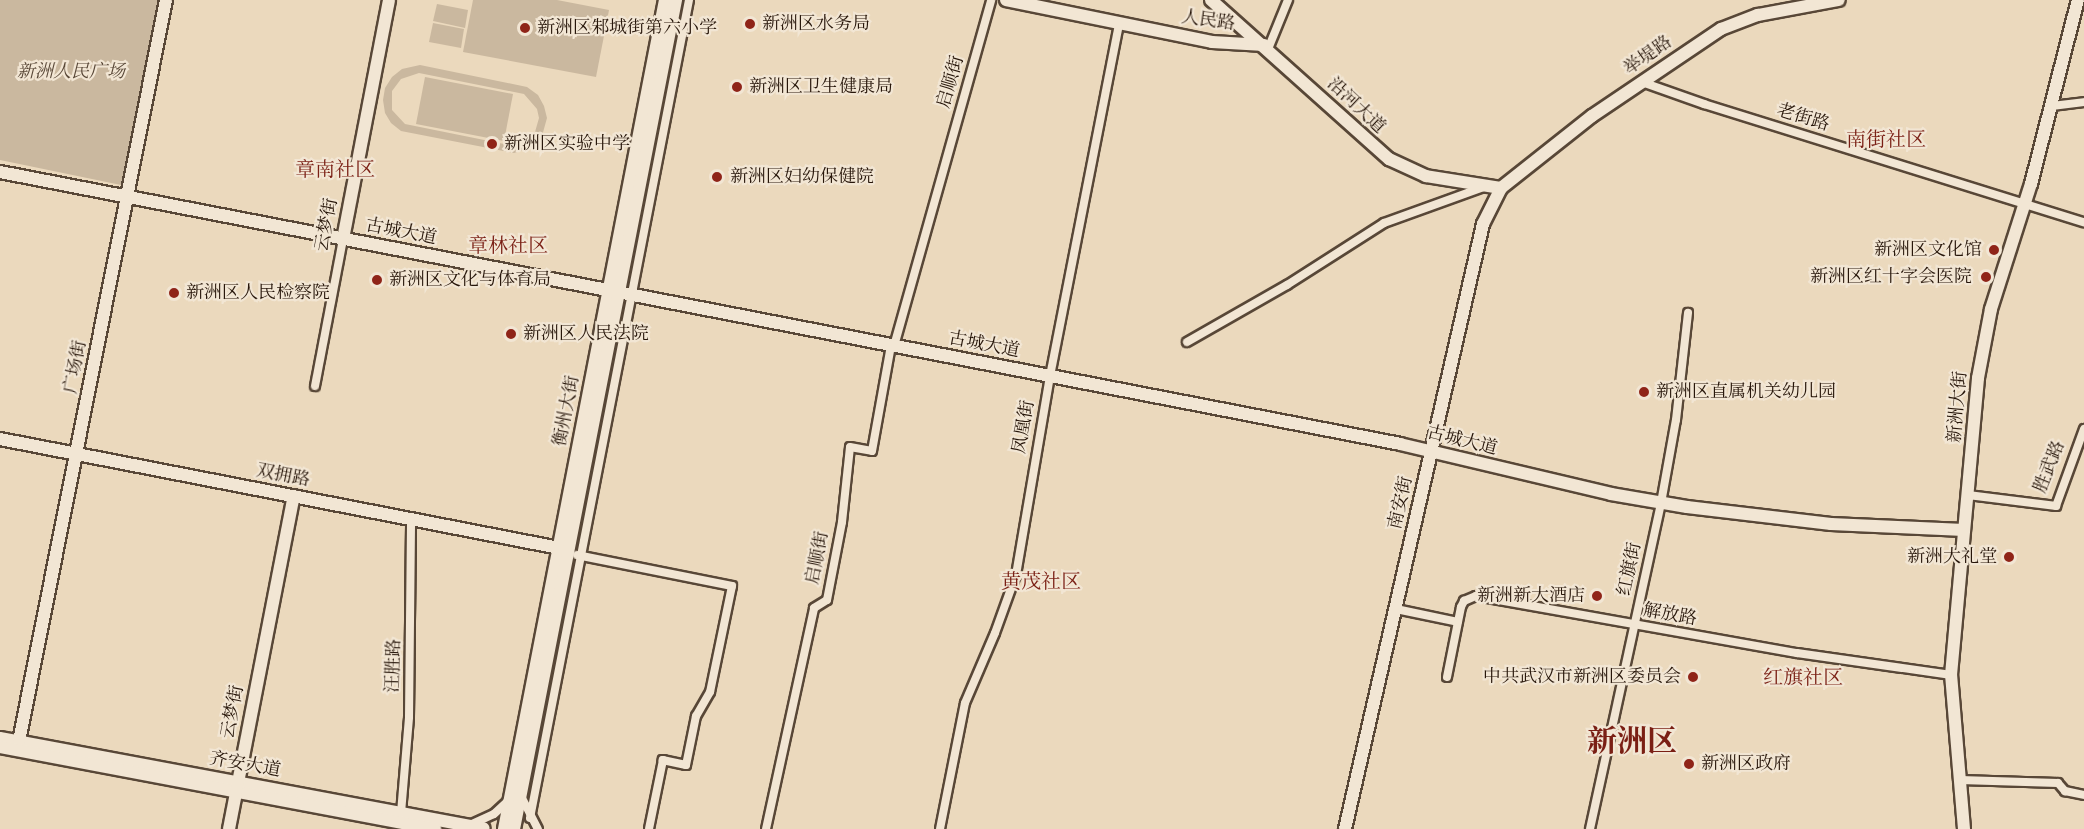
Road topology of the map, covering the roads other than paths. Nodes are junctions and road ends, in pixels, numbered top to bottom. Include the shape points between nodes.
1 (166, 0) edge
2 (389, 0) edge
3 (666, 0) edge
4 (676, 0) edge
5 (689, 0) edge
6 (991, 0) edge
7 (1005, 0) edge
8 (1211, 0) edge
9 (1288, 0) edge
10 (1839, 0) edge
11 (2078, 0) edge
12 (1807, 3) edge
13 (1119, 23) junction
14 (1266, 47) junction
15 (1642, 82) junction
16 (2084, 102) edge
17 (2052, 106) junction
18 (0, 172) edge
19 (1487, 186) junction
20 (1501, 189) junction
21 (128, 197) junction
22 (2024, 204) junction
23 (2084, 222) edge
24 (343, 239) junction
25 (614, 291) junction
26 (632, 295) junction
27 (1688, 313) dead end
28 (1186, 342) dead end
29 (893, 346) junction
30 (1050, 376) junction
31 (315, 386) dead end
32 (2084, 429) edge
33 (0, 439) edge
34 (1431, 452) junction
35 (77, 454) junction
36 (1968, 495) junction
37 (294, 496) junction
38 (1661, 502) junction
39 (411, 519) junction
40 (1964, 530) junction
41 (563, 550) junction
42 (581, 555) junction
43 (1396, 609) junction
44 (1458, 622) junction
45 (1634, 626) junction
46 (1951, 675) junction
47 (1447, 678) dead end
48 (0, 738) edge
49 (20, 741) junction
50 (0, 747) edge
51 (1959, 780) junction
52 (237, 786) junction
53 (521, 794) junction
54 (2084, 795) edge
55 (509, 800) junction
56 (401, 813) junction
57 (530, 818) junction
58 (466, 825) junction
59 (229, 829) edge
60 (435, 829) edge
61 (484, 829) edge
62 (504, 829) edge
63 (514, 829) edge
64 (538, 829) edge
65 (649, 829) edge
66 (766, 829) edge
67 (940, 829) edge
68 (1345, 829) edge
69 (1590, 829) edge
70 (1964, 829) edge

1 - 21 main road, 广场街
2 - 24 main road, 云梦街
3 - 25 main road, 衡州大街
4 - 25 main road, 衡州大街
5 - 26 street
6 - 29 street, 启顺街
7 - 13 main road, 人民路
8 - 14 main road, 沿河大道
9 - 14 street
10 - 12 main road, 举堤路
11 - 17 main road, 新洲大街
12 - 15 main road, 举堤路 via 1727,26
13 - 14 main road, 人民路 via 1212,42
13 - 30 street, 凤凰街
14 - 19 main road, 沿河大道 via 1389,159 1426,176
15 - 20 main road, 举堤路 via 1592,116
15 - 22 street, 老街路
16 - 17 street
17 - 22 main road, 新洲大街
18 - 21 main road, 古城大道
19 - 20 main road, 沿河大道
19 - 28 street via 1384,223 1287,285
20 - 34 main road, 南安街 via 1484,224
21 - 24 main road, 古城大道
21 - 35 main road, 广场街
22 - 23 street, 老街路
22 - 36 main road, 新洲大街 via 1986,332
24 - 25 main road, 古城大道
24 - 31 street, 云梦街
25 - 26 main road, 古城大道
25 - 41 main road, 衡州大街
26 - 29 main road, 古城大道
26 - 42 street
27 - 38 street, 红旗街 via 1676,420
29 - 30 main road, 古城大道
29 - 66 street, 启顺街 via 872,451 850,447 842,522 827,600 814,609
30 - 34 main road, 古城大道
30 - 67 street, 凤凰街 via 1016,575 996,633 965,702
32 - 36 street, 胜武路 via 2055,506
33 - 35 main road, 双拥路
34 - 38 main road, 古城大道
34 - 43 main road, 南安街
35 - 37 main road, 双拥路
35 - 49 main road, 广场街
36 - 40 main road, 新洲大街
37 - 39 main road, 双拥路
37 - 52 main road, 云梦街
38 - 40 main road, 古城大道 via 1831,524
38 - 45 street, 红旗街
39 - 41 main road, 双拥路
39 - 56 street, 汪胜路 via 409,717
40 - 46 main road, 新洲大街
41 - 42 street, 双拥路
41 - 53 main road, 衡州大街
41 - 55 main road, 衡州大街
42 - 57 street
42 - 65 street, 双拥路 via 732,586 710,692 696,716 686,765 663,760
43 - 44 street
43 - 68 main road, 南安街
44 - 45 street, 解放路 via 1464,601 1479,596
44 - 47 street, 解放路
45 - 46 street, 解放路
45 - 69 street, 红旗街
46 - 51 main road, 新洲大街
48 - 49 main road, 齐安大道
49 - 52 main road, 齐安大道
50 - 52 main road, 齐安大道
51 - 54 street via 2058,783 2065,791
51 - 70 main road, 新洲大街
52 - 56 main road, 齐安大道
52 - 59 main road, 云梦街
52 - 60 main road, 齐安大道
53 - 57 street
53 - 63 main road, 衡州大街
55 - 58 street via 488,818
55 - 62 main road, 衡州大街
56 - 58 main road, 齐安大道
57 - 64 street
58 - 61 main road, 齐安大道

